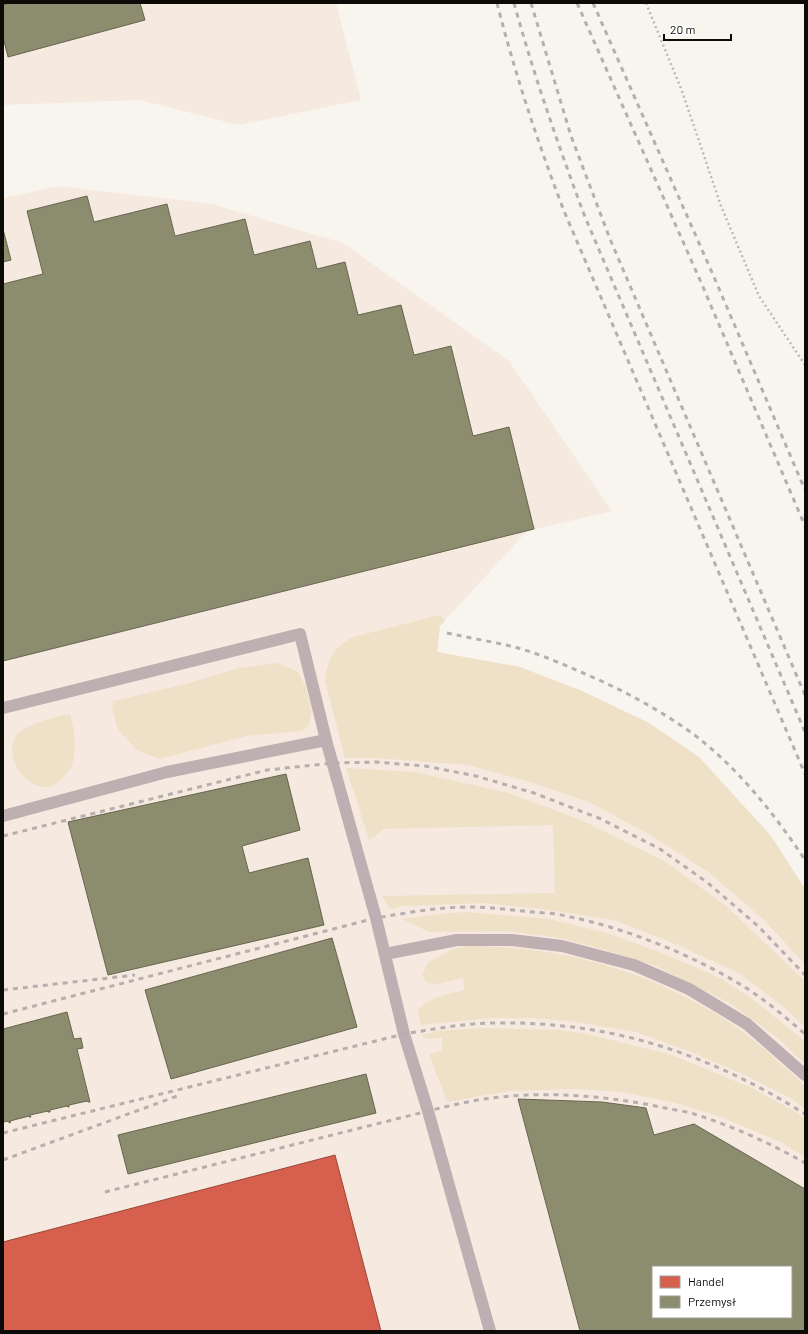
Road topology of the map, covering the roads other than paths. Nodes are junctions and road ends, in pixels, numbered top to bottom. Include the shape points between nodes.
1 (3, 708) edge
2 (326, 740) junction
3 (3, 816) edge
4 (385, 954) junction
5 (805, 1075) edge
6 (490, 1331) edge

1 - 2 lane via 300,634
2 - 3 lane via 167,772
2 - 4 lane
4 - 5 lane via 457,940 512,940 562,946 634,966 689,989 747,1024
4 - 6 lane via 404,1034

